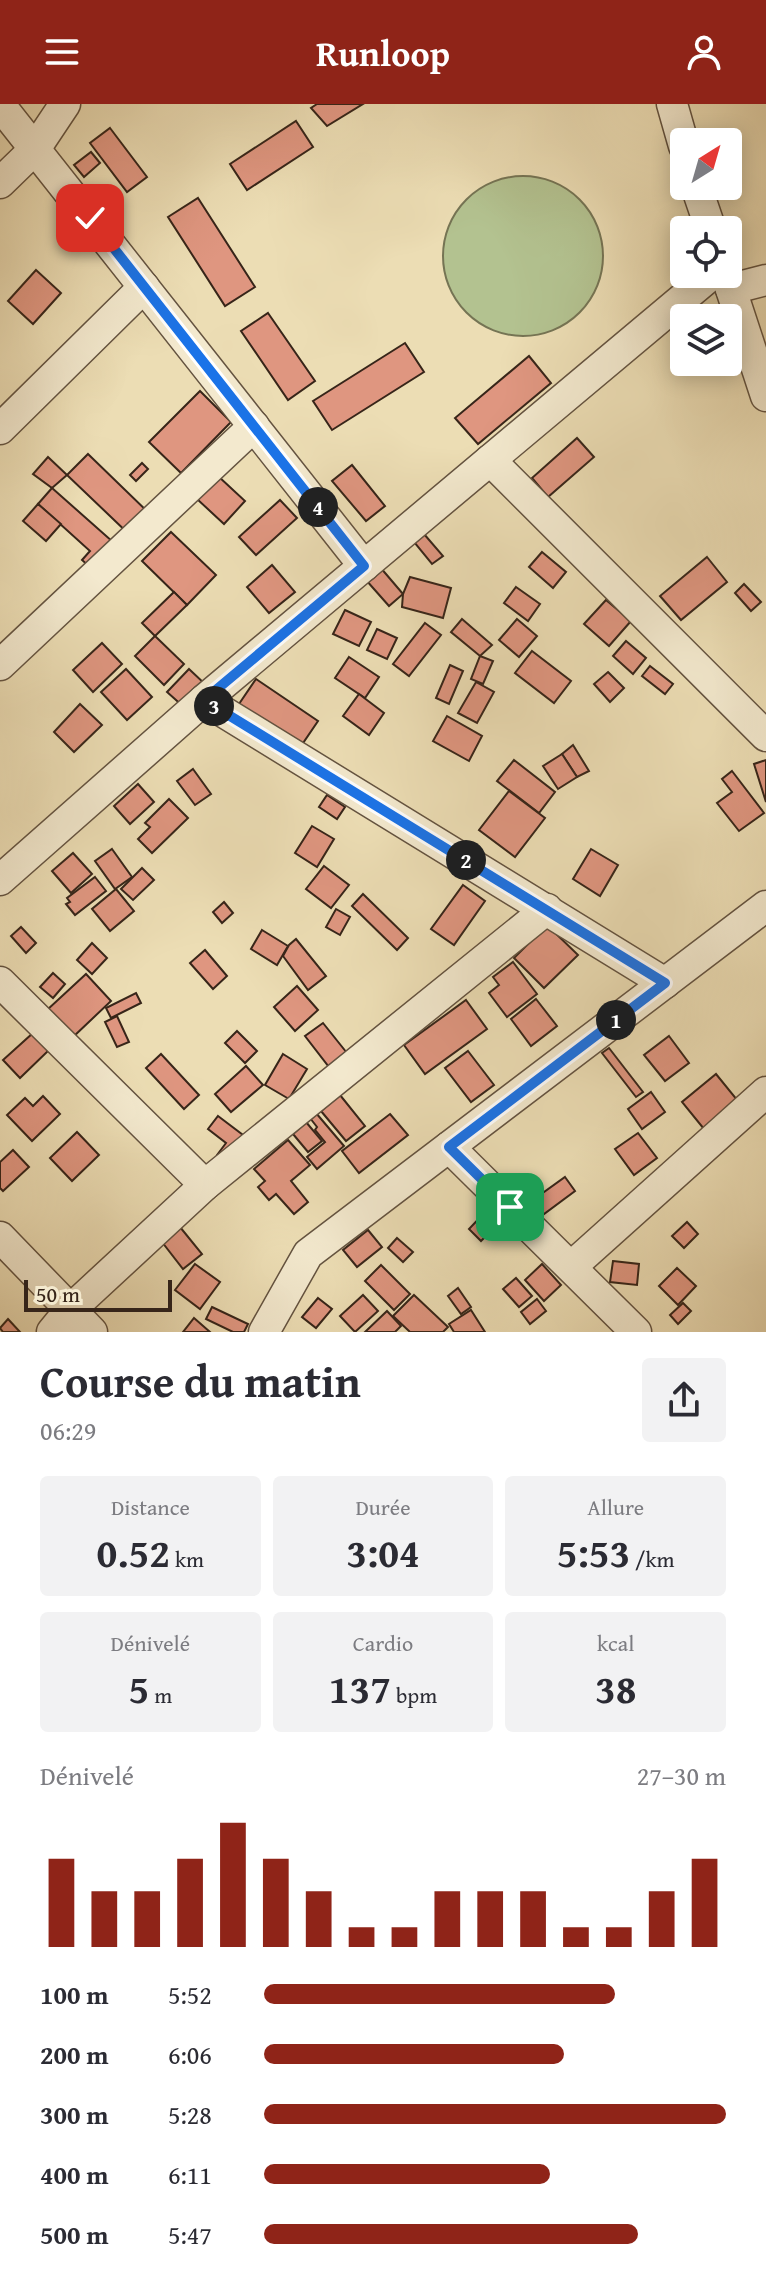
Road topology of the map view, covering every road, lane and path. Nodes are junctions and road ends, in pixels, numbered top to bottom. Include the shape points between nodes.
1 (65, 104) edge
2 (672, 104) edge
3 (0, 105) edge
4 (679, 128) edge
5 (35, 149) junction
6 (0, 183) edge
7 (742, 279) edge
8 (766, 280) edge
9 (144, 287) junction
10 (711, 288) edge
11 (726, 288) edge
12 (766, 396) edge
13 (254, 426) junction
14 (0, 429) edge
15 (490, 460) junction
16 (364, 566) junction
17 (0, 665) edge
18 (204, 700) junction
19 (766, 736) edge
20 (0, 880) edge
21 (766, 906) edge
22 (547, 909) junction
23 (0, 982) edge
24 (665, 983) junction
25 (766, 1092) edge
26 (449, 1147) junction
27 (205, 1185) junction
28 (0, 1237) edge
29 (571, 1267) junction
30 (61, 1321) edge
31 (92, 1332) edge
32 (264, 1332) edge
33 (636, 1332) edge

1 - 5 street
2 - 4 street
3 - 5 street
5 - 6 street
5 - 9 street
7 - 8 street
9 - 13 street
9 - 14 street
10 - 15 street
11 - 12 street
13 - 16 street
13 - 17 street
15 - 16 street
15 - 19 street
16 - 18 street
18 - 20 street
18 - 22 street
21 - 24 street
22 - 24 street
22 - 27 street
23 - 27 street
24 - 26 street
25 - 29 street
26 - 29 street
26 - 32 street via 308,1254
27 - 30 street
28 - 30 street
29 - 33 street
30 - 31 street

